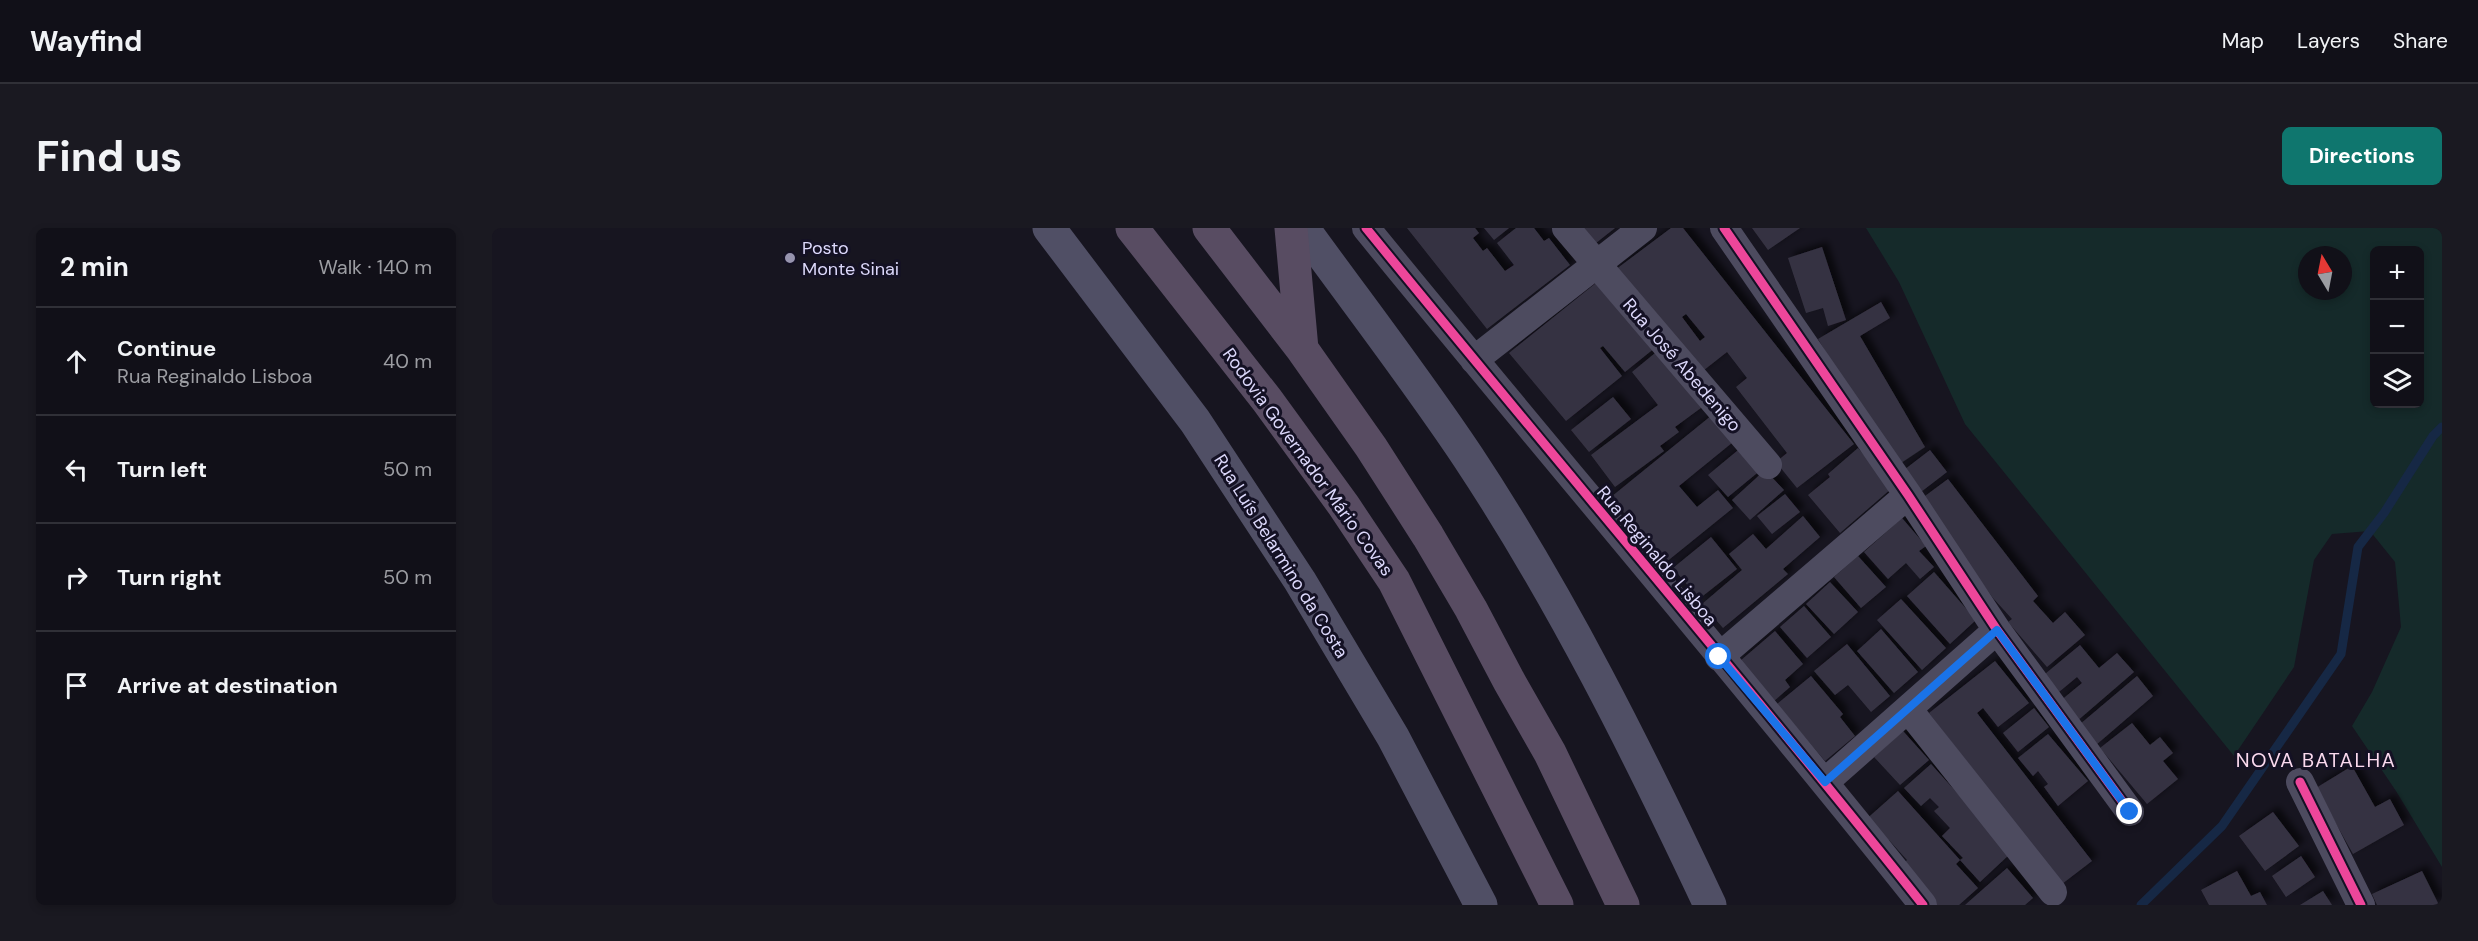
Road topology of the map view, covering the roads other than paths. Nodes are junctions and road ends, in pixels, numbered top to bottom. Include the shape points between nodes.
1 (1049, 228) edge
2 (1132, 228) edge
3 (1209, 228) edge
4 (1291, 228) edge
5 (1303, 228) edge
6 (1366, 228) edge
7 (1566, 228) edge
8 (1643, 228) edge
9 (1724, 228) edge
10 (1597, 265) junction
11 (1302, 349) junction
12 (1474, 360) junction
13 (1768, 465) dead end
14 (1908, 495) junction
15 (1997, 630) junction
16 (1719, 657) junction
17 (1908, 709) junction
18 (1825, 782) junction
19 (2300, 782) dead end
20 (2130, 812) dead end
21 (2053, 892) dead end
22 (1481, 905) edge
23 (1557, 905) edge
24 (1623, 905) edge
25 (1710, 905) edge
26 (1923, 905) edge
27 (2361, 905) edge

1 - 22 main road, Rua Luís Belarmino da Costa via 1195,422 1300,581 1393,737
2 - 23 highway, Rodovia Governador Mário Covas via 1267,400 1394,581
3 - 11 highway
4 - 11 highway
5 - 25 main road via 1467,456 1521,542 1641,758
6 - 12 street, Rua Reginaldo Lisboa
7 - 10 street, Rua José Abedenigo
8 - 10 street
9 - 14 street
10 - 12 street
10 - 13 street, Rua José Abedenigo
11 - 24 highway via 1371,447 1471,609 1550,753
12 - 16 street, Rua Reginaldo Lisboa
14 - 15 street
14 - 16 street
15 - 17 street
15 - 20 street
16 - 18 street, Rua Reginaldo Lisboa
17 - 18 street
17 - 21 street
18 - 26 street, Rua Reginaldo Lisboa
19 - 27 street

